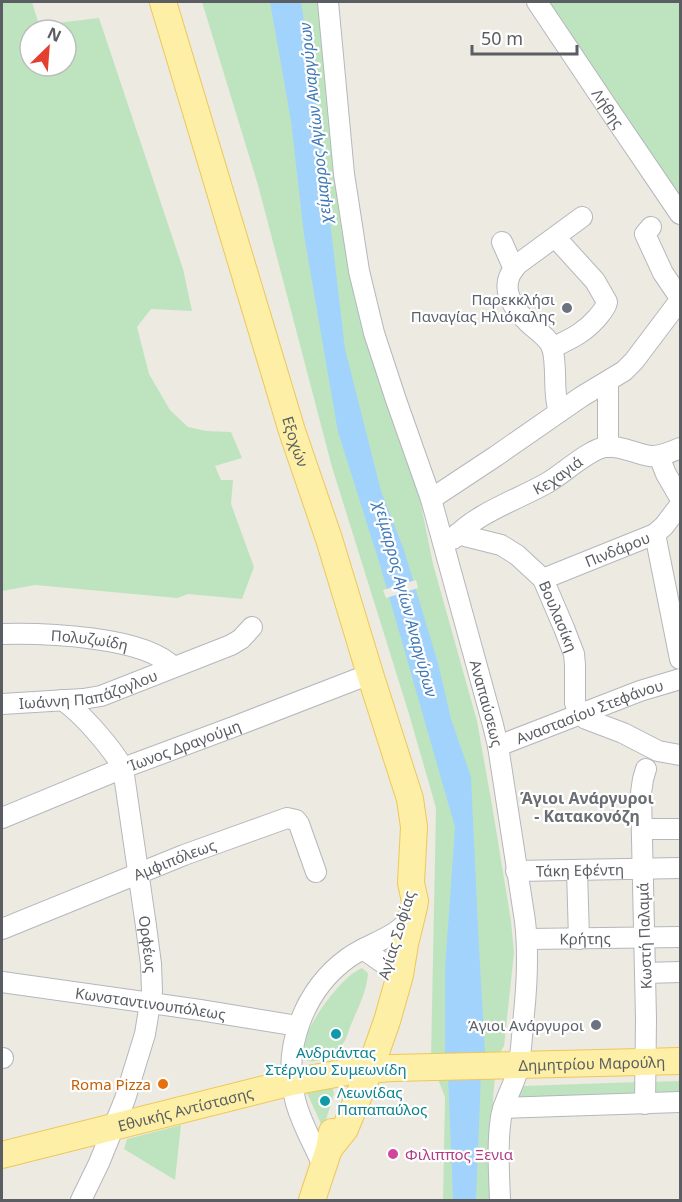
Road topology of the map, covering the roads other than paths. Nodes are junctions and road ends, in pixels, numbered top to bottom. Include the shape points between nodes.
1 (163, 2) edge
2 (328, 2) edge
3 (537, 2) edge
4 (681, 214) edge
5 (582, 217) dead end
6 (651, 227) dead end
7 (556, 238) junction
8 (502, 242) dead end
9 (514, 269) junction
10 (681, 299) edge
11 (552, 348) junction
12 (608, 381) junction
13 (559, 412) junction
14 (608, 447) junction
15 (681, 448) edge
16 (659, 456) junction
17 (681, 498) edge
18 (431, 499) junction
19 (681, 505) edge
20 (655, 534) junction
21 (451, 541) junction
22 (543, 579) junction
23 (252, 627) dead end
24 (2, 634) edge
25 (681, 659) edge
26 (173, 667) junction
27 (369, 674) junction
28 (681, 679) edge
29 (62, 700) junction
30 (2, 705) edge
31 (580, 714) junction
32 (498, 746) junction
33 (681, 755) edge
34 (123, 768) junction
35 (646, 769) dead end
36 (2, 818) edge
37 (642, 829) junction
38 (681, 829) edge
39 (681, 868) edge
40 (642, 869) junction
41 (577, 870) junction
42 (516, 871) junction
43 (316, 872) dead end
44 (138, 874) junction
45 (411, 883) junction
46 (414, 914) junction
47 (2, 929) edge
48 (395, 933) junction
49 (681, 937) edge
50 (644, 938) junction
51 (527, 939) junction
52 (579, 939) junction
53 (363, 949) junction
54 (386, 965) junction
55 (681, 972) edge
56 (645, 973) junction
57 (2, 982) edge
58 (151, 1003) junction
59 (393, 1004) junction
60 (298, 1026) junction
61 (681, 1061) edge
62 (645, 1062) junction
63 (510, 1065) junction
64 (420, 1067) junction
65 (361, 1070) junction
66 (292, 1082) junction
67 (681, 1102) edge
68 (645, 1104) junction
69 (503, 1108) junction
70 (114, 1126) junction
71 (2, 1155) edge
72 (326, 1158) junction
73 (81, 1200) edge
74 (312, 1200) edge
75 (500, 1200) edge

1 - 27 main road, Εξοχών
2 - 18 street, Αναπαύσεως via 344,174 359,271 374,333
3 - 4 street, Λήθης
5 - 7 street
6 - 10 street via 645,234 663,273
7 - 9 street
7 - 11 street via 595,281 607,302 588,328
8 - 9 street
9 - 11 street via 508,283 510,299
10 - 12 street via 630,365
11 - 13 street
12 - 13 street
12 - 14 street
13 - 18 street
14 - 16 street
14 - 21 street, Κεχαγιά via 479,519
15 - 16 street
16 - 17 street
18 - 21 street, Αναπαύσεως
19 - 20 street, Πινδάρου
20 - 22 street, Πινδάρου
20 - 25 street
21 - 22 street, Βουλασίκη via 501,544
21 - 32 street, Αναπαύσεως
22 - 31 street, Βουλασίκη via 574,654 574,700
23 - 26 street, Ιωάννη Παπάζογλου via 231,645
24 - 26 street, Πολυζωίδη via 48,634 120,644 155,654
26 - 29 street, Ιωάννη Παπάζογλου via 108,694
27 - 34 street, Ίωνος Δραγούμη
27 - 45 main road, Εξοχών via 412,805
28 - 31 street, Αναστασίου Στεφάνου
29 - 30 street, Ιωάννη Παπάζογλου
29 - 34 street, Ορφέως via 93,729
31 - 32 street, Αναστασίου Στεφάνου
31 - 33 street via 655,750
32 - 42 street, Αναπαύσεως
34 - 36 street, Ίωνος Δραγούμη
34 - 44 street, Ορφέως
35 - 37 street, Κωστή Παλαμά via 641,788
37 - 38 street
37 - 40 street, Κωστή Παλαμά
39 - 40 street, Τάκη Εφέντη
40 - 41 street, Τάκη Εφέντη
40 - 50 street, Κωστή Παλαμά
41 - 42 street, Τάκη Εφέντη
41 - 52 street
42 - 51 street, Αναπαύσεως
43 - 44 street, Αμφιπόλεως via 298,824 287,818
44 - 47 street, Αμφιπόλεως
44 - 58 street, Ορφέως via 153,983
45 - 46 main road, Αγίας Σοφίας
45 - 48 main road, Αγίας Σοφίας
46 - 48 street
46 - 59 main road, Αγίας Σοφίας
48 - 53 street
48 - 54 main road, Αγίας Σοφίας
49 - 50 street, Κρήτης
50 - 52 street, Κρήτης
50 - 56 street, Κωστή Παλαμά
51 - 52 street, Κρήτης
51 - 63 street, Αναπαύσεως via 527,984
53 - 54 street
53 - 60 street via 328,976 309,1001
54 - 65 main road, Αγίας Σοφίας via 366,1033
55 - 56 street
56 - 62 street, Κωστή Παλαμά
57 - 58 street, Κωνσταντινουπόλεως
58 - 60 street, Κωνσταντινουπόλεως
58 - 70 street, Ορφέως via 136,1064
59 - 64 main road via 395,1044 399,1053
59 - 65 main road, Αγίας Σοφίας
60 - 66 street
61 - 62 main road, Δημητρίου Μαρούλη
62 - 63 main road, Δημητρίου Μαρούλη
62 - 68 street, Κωστή Παλαμά
63 - 64 main road, Δημητρίου Μαρούλη
63 - 69 street, Αναπαύσεως via 512,1088
64 - 65 main road
65 - 66 main road, Εθνικής Αντίστασης
65 - 72 main road, Αγίας Σοφίας via 336,1114
66 - 70 main road, Εθνικής Αντίστασης
66 - 72 street via 297,1108
67 - 68 street
68 - 69 street
69 - 75 street, Αναπαύσεως
70 - 71 main road, Εθνικής Αντίστασης
70 - 73 street, Ορφέως
72 - 74 main road, Αγίας Σοφίας

